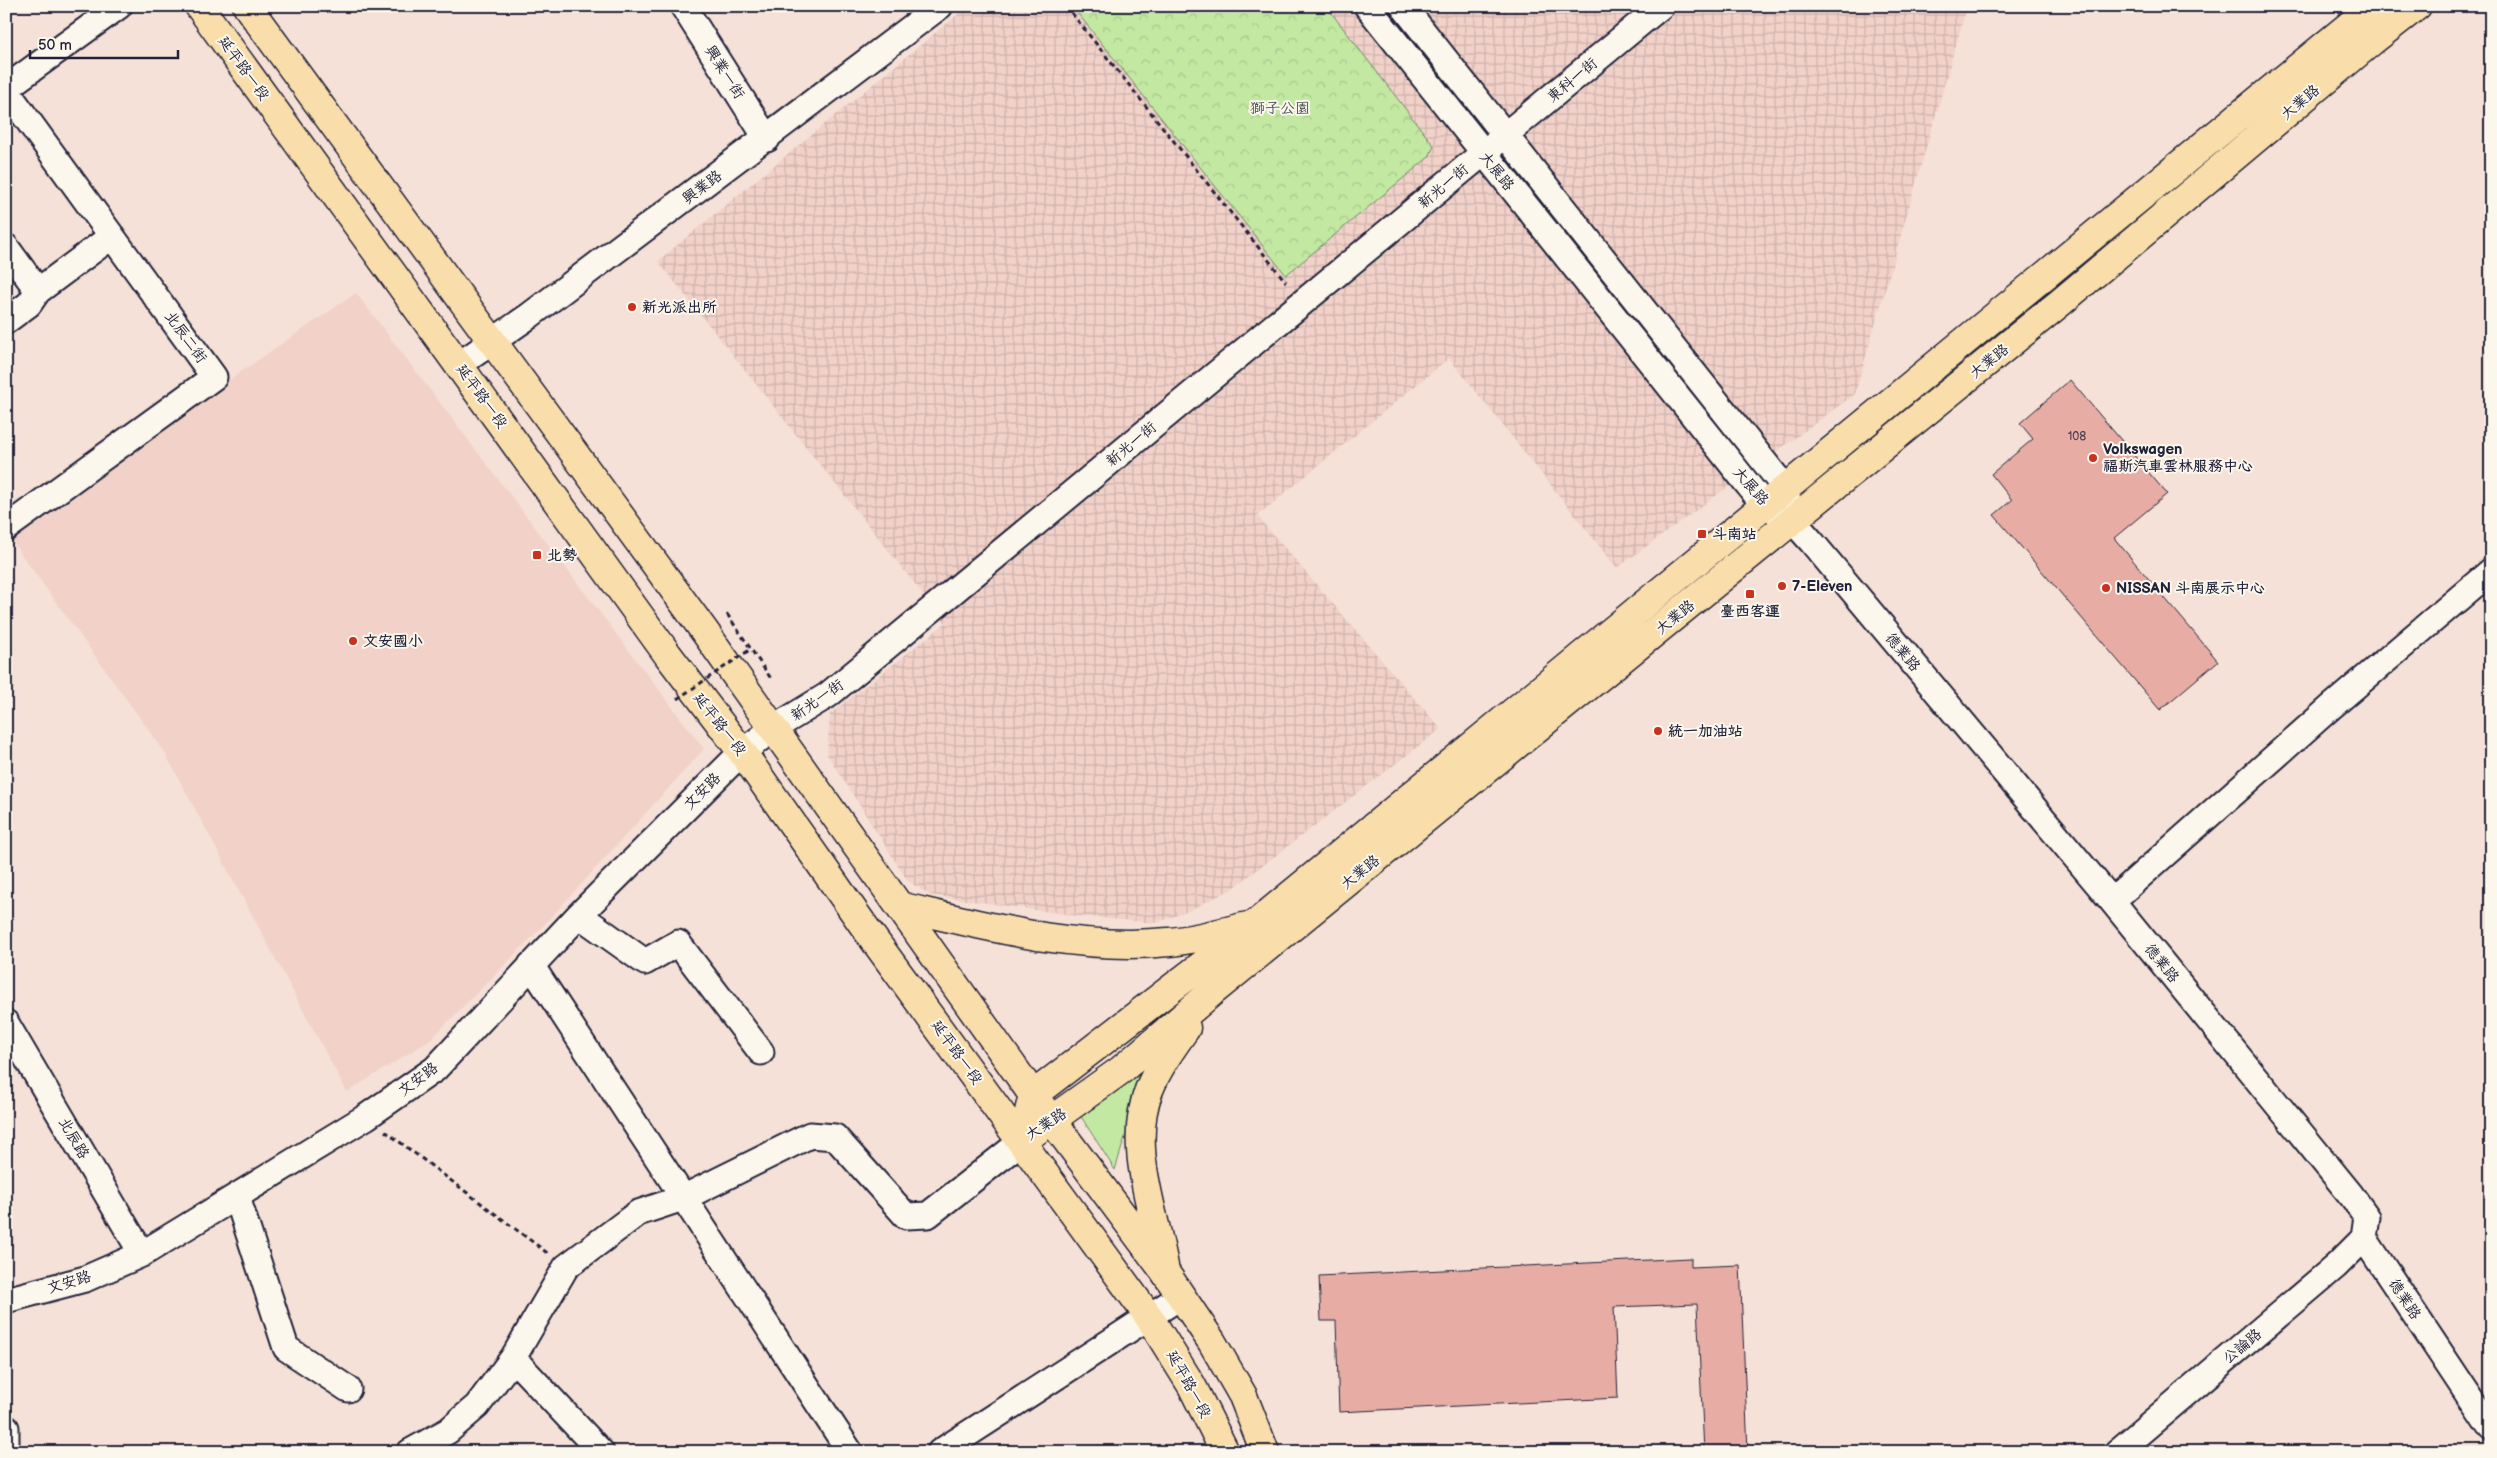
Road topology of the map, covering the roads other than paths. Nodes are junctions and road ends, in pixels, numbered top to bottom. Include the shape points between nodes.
1 (119, 6) edge
2 (199, 6) edge
3 (247, 6) edge
4 (683, 6) edge
5 (940, 6) edge
6 (1367, 6) edge
7 (1403, 6) edge
8 (1661, 6) edge
9 (2355, 6) edge
10 (2373, 6) edge
11 (2417, 6) edge
12 (2430, 6) edge
13 (2372, 41) junction
14 (2325, 44) junction
15 (6, 89) edge
16 (1506, 134) junction
17 (767, 139) junction
18 (1482, 153) junction
19 (112, 236) junction
20 (6, 247) edge
21 (2043, 278) junction
22 (38, 291) junction
23 (2062, 302) junction
24 (6, 320) edge
25 (492, 342) junction
26 (460, 364) junction
27 (1785, 488) junction
28 (1765, 506) junction
29 (1793, 521) junction
30 (6, 528) edge
31 (2491, 570) edge
32 (1618, 627) junction
33 (1637, 647) junction
34 (774, 728) junction
35 (742, 752) junction
36 (1378, 840) junction
37 (2112, 901) junction
38 (899, 906) junction
39 (579, 915) junction
40 (1254, 925) junction
41 (531, 965) junction
42 (1212, 992) junction
43 (6, 1023) edge
44 (761, 1052) dead end
45 (1033, 1095) junction
46 (1053, 1121) junction
47 (1022, 1142) junction
48 (236, 1197) junction
49 (683, 1198) junction
50 (2364, 1238) junction
51 (142, 1254) junction
52 (1165, 1272) junction
53 (1181, 1296) junction
54 (6, 1300) edge
55 (1148, 1317) junction
56 (513, 1358) junction
57 (348, 1389) dead end
58 (2491, 1429) edge
59 (410, 1452) edge
60 (601, 1452) edge
61 (850, 1452) edge
62 (940, 1452) edge
63 (1225, 1452) edge
64 (1265, 1452) edge
65 (2117, 1452) edge

1 - 15 street
2 - 26 main road, 延平路一段
3 - 25 main road
4 - 17 street, 興業一街
5 - 17 street, 興業路
6 - 18 street, 大展路
7 - 16 street, 大展路
8 - 16 street, 東科一街
9 - 14 street
10 - 14 main road, 大業路
11 - 13 main road, 大業路
12 - 13 street
13 - 23 main road, 大業路
14 - 21 main road, 大業路
15 - 19 street, 北辰二街
16 - 18 street, 東科一街
16 - 27 street, 大展路
17 - 25 street, 興業路
18 - 28 street, 大展路
18 - 34 street, 新光一街 via 828,695
19 - 22 street
19 - 30 street, 北辰二街 via 214,377
20 - 22 street
21 - 23 main road
21 - 27 main road, 大業路
22 - 24 street via 29,304
23 - 29 main road, 大業路
25 - 26 street, 興業路
25 - 34 main road
26 - 35 main road, 延平路一段 via 668,655
27 - 28 main road, 大業路
27 - 29 street, 大展路
28 - 29 street, 大展路
28 - 32 main road, 大業路
29 - 33 main road, 大業路
29 - 37 street, 德業路
31 - 37 street
32 - 33 main road
32 - 36 main road, 大業路
33 - 36 main road, 大業路
34 - 35 street, 文安路
34 - 38 main road
35 - 39 street, 文安路
35 - 47 main road, 延平路一段
36 - 40 main road, 大業路
36 - 42 main road, 大業路
37 - 50 street, 德業路 via 2351,1195 2367,1217
38 - 40 main road via 1019,934 1088,944 1170,942
38 - 45 main road
39 - 41 street, 文安路
39 - 44 street via 645,962 678,943
40 - 45 main road, 大業路
41 - 48 street, 文安路 via 435,1069 366,1117
41 - 49 street
42 - 46 main road, 大業路 via 1121,1070
42 - 52 main road via 1162,1062 1148,1091 1140,1128 1144,1180
43 - 51 street, 北辰路
45 - 46 main road
45 - 47 main road, 大業路
46 - 47 main road, 大業路
46 - 52 main road
47 - 49 street via 928,1215 906,1216 835,1137 810,1135
47 - 55 main road, 延平路一段
48 - 51 street, 文安路
48 - 57 street via 286,1348
49 - 56 street via 638,1213 566,1267
49 - 61 street
50 - 58 street, 德業路
50 - 65 street, 公論路 via 2336,1266
51 - 54 street, 文安路 via 85,1278
52 - 53 main road
53 - 55 street
53 - 64 main road via 1243,1396
55 - 62 street
55 - 63 main road, 延平路一段 via 1192,1386
56 - 59 street via 477,1406 448,1430
56 - 60 street

